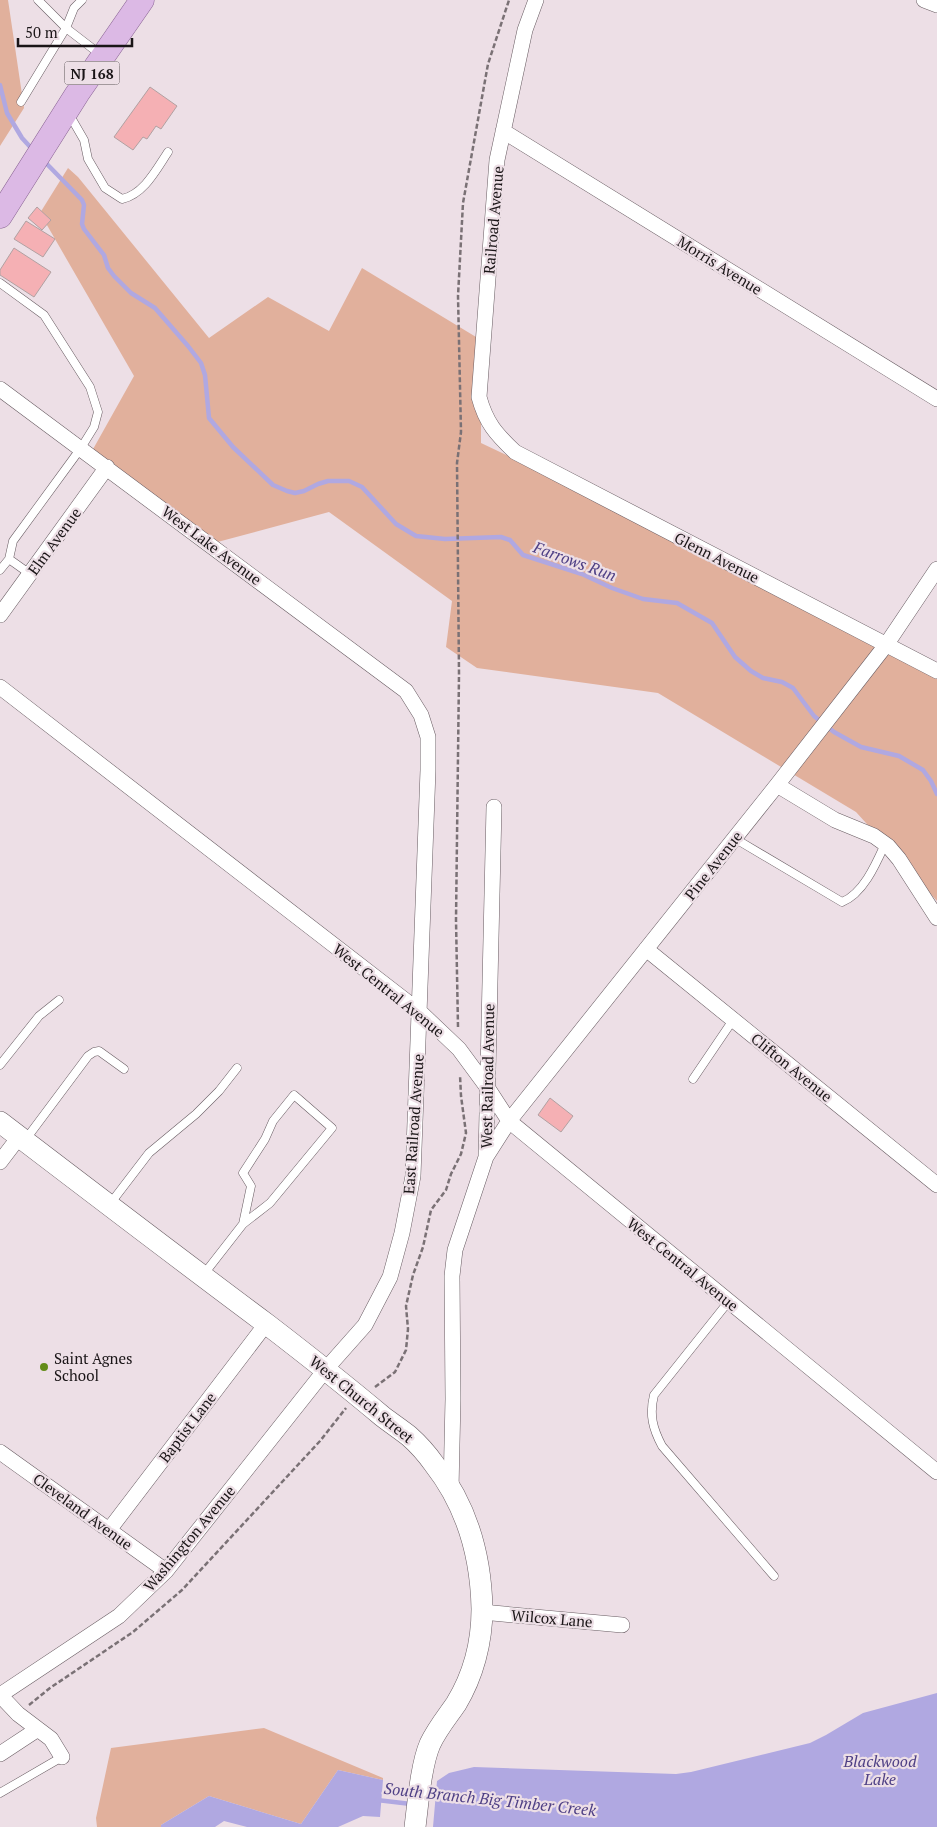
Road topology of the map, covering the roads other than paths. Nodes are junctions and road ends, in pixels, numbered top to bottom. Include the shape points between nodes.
1 (38, 0) edge
2 (82, 0) edge
3 (142, 0) edge
4 (536, 0) edge
5 (924, 0) edge
6 (937, 6) edge
7 (66, 28) junction
8 (103, 57) junction
9 (20, 102) dead end
10 (66, 111) junction
11 (504, 131) junction
12 (168, 152) dead end
13 (0, 216) edge
14 (0, 283) edge
15 (0, 389) edge
16 (937, 399) edge
17 (500, 438) joint
18 (81, 448) junction
19 (107, 467) junction
20 (9, 559) junction
21 (937, 569) edge
22 (0, 570) edge
23 (30, 574) junction
24 (0, 615) edge
25 (886, 645) junction
26 (937, 671) edge
27 (0, 686) edge
28 (417, 708) joint
29 (777, 785) junction
30 (494, 807) dead end
31 (734, 838) junction
32 (885, 844) junction
33 (937, 918) edge
34 (646, 949) junction
35 (60, 1000) dead end
36 (419, 1011) junction
37 (733, 1020) junction
38 (0, 1065) edge
39 (237, 1068) dead end
40 (124, 1069) dead end
41 (693, 1079) dead end
42 (487, 1087) junction
43 (509, 1121) junction
44 (0, 1122) edge
45 (22, 1139) junction
46 (486, 1157) junction
47 (0, 1162) edge
48 (937, 1185) edge
49 (109, 1205) junction
50 (243, 1224) junction
51 (203, 1276) junction
52 (729, 1301) junction
53 (266, 1324) junction
54 (326, 1369) junction
55 (0, 1452) edge
56 (937, 1472) edge
57 (451, 1490) junction
58 (109, 1530) junction
59 (166, 1571) junction
60 (774, 1576) dead end
61 (482, 1612) junction
62 (622, 1625) dead end
63 (0, 1695) edge
64 (38, 1729) junction
65 (0, 1754) edge
66 (62, 1757) joint
67 (0, 1793) edge
68 (415, 1827) edge

1 - 7 lane
2 - 7 lane via 74,8
3 - 8 main road, NJ 168
4 - 11 street, Railroad Avenue via 525,30
5 - 6 street
7 - 8 lane
7 - 9 lane
8 - 10 main road, NJ 168
10 - 12 lane via 84,140 88,159 100,181 122,199 132,197 151,178
10 - 13 main road, NJ 168
11 - 16 street, Morris Avenue
11 - 17 street, Railroad Avenue via 497,160 479,397 484,416
14 - 18 lane via 44,315 90,387 98,412 94,427
15 - 18 street, West Lake Avenue
17 - 25 street, Glenn Avenue via 515,452
18 - 19 street, West Lake Avenue
18 - 20 lane via 13,541
19 - 23 street, Elm Avenue
19 - 28 street, West Lake Avenue via 406,691
20 - 22 lane
20 - 23 lane
21 - 25 street, Pine Avenue
23 - 24 street, Elm Avenue
25 - 26 street, Glenn Avenue
25 - 29 street, Pine Avenue
27 - 36 street, West Central Avenue
28 - 36 street, East Railroad Avenue via 428,737
29 - 31 street, Pine Avenue
29 - 32 street via 835,820
30 - 42 street, West Railroad Avenue
31 - 32 lane via 842,902 848,900 868,876
31 - 34 street, Pine Avenue
32 - 33 street via 899,859
34 - 37 street, Clifton Avenue
34 - 43 street, Pine Avenue
35 - 38 lane via 40,1016
36 - 42 street, West Central Avenue via 459,1048
36 - 54 street, East Railroad Avenue via 413,1176 402,1233 390,1277 366,1325
37 - 41 lane
37 - 48 street, Clifton Avenue
39 - 49 lane via 196,1114 149,1152
40 - 45 lane via 99,1051 88,1056
42 - 43 street, West Central Avenue
42 - 46 street, West Railroad Avenue
43 - 46 street, Pine Avenue
43 - 52 street, West Central Avenue
44 - 45 main road, West Church Street
45 - 47 street
45 - 49 main road, West Church Street
46 - 57 street, West Railroad Avenue via 454,1250
49 - 51 main road, West Church Street
50 - 50 lane via 270,1203 332,1128 294,1095 273,1121 243,1173 251,1186
50 - 51 lane
51 - 53 main road, West Church Street
52 - 56 street, West Central Avenue
52 - 60 lane via 654,1395 653,1430 662,1446
53 - 54 main road, West Church Street
53 - 58 street, Baptist Lane
54 - 57 main road, West Church Street via 410,1436 436,1465
54 - 59 street, Washington Avenue
55 - 58 street, Cleveland Avenue
57 - 61 main road, West Church Street via 465,1515 474,1542 480,1569
58 - 59 street, Cleveland Avenue
59 - 63 street, Washington Avenue via 119,1616
61 - 62 street, Wilcox Lane
61 - 68 main road, West Church Street via 473,1666 425,1758
63 - 64 street
64 - 65 street
64 - 66 street via 51,1739
66 - 67 lane

